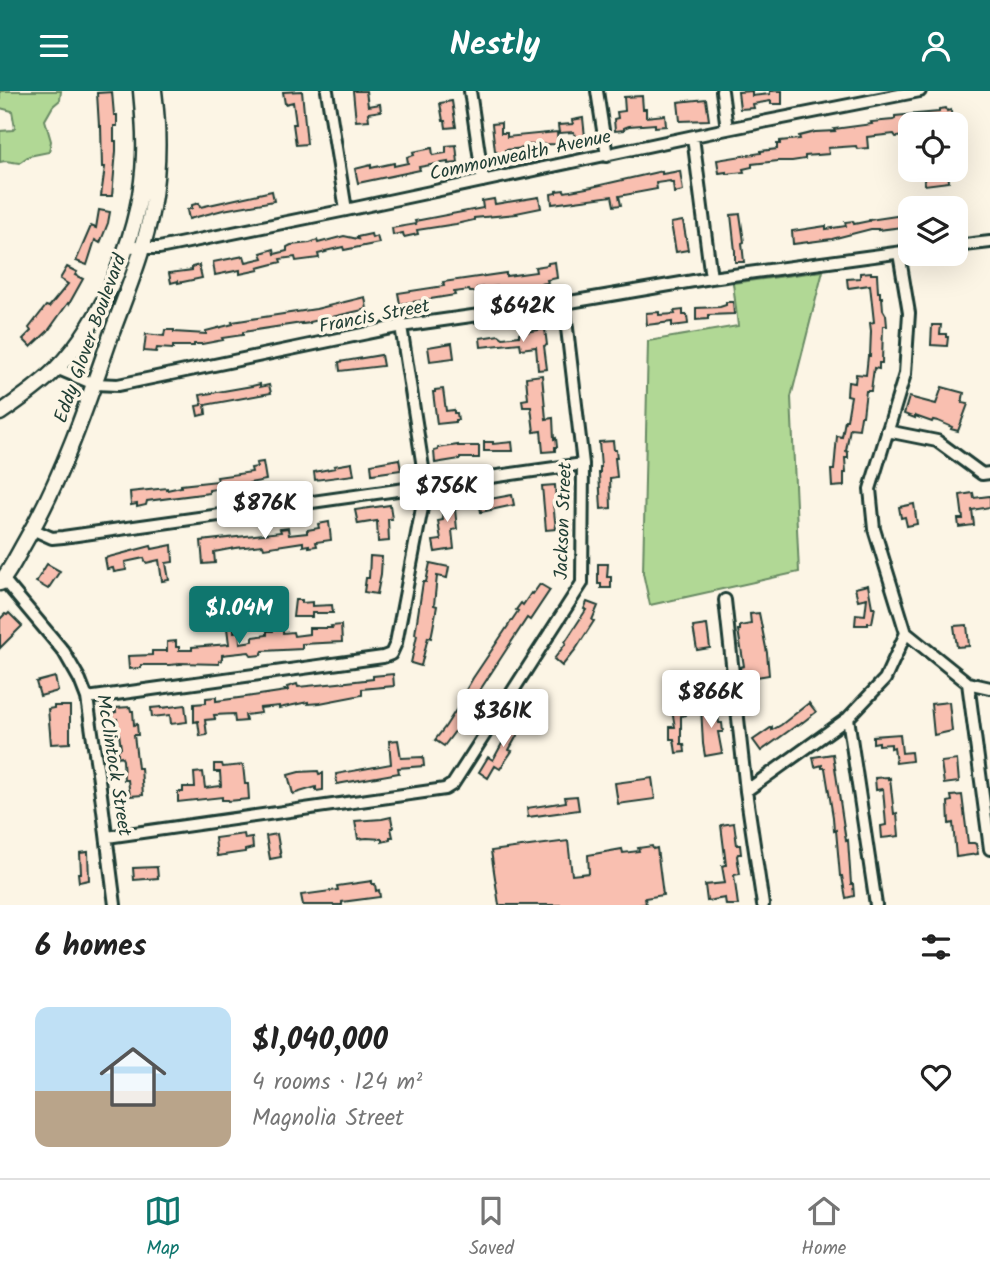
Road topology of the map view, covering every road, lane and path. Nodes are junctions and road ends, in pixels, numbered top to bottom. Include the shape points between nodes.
1 (327, 91) edge
2 (470, 91) edge
3 (597, 91) edge
4 (722, 91) edge
5 (920, 91) edge
6 (148, 96) edge
7 (866, 96) edge
8 (727, 129) junction
9 (693, 137) junction
10 (607, 156) junction
11 (483, 181) junction
12 (346, 210) junction
13 (990, 242) edge
14 (968, 245) edge
15 (135, 247) junction
16 (898, 253) edge
17 (906, 266) edge
18 (711, 278) junction
19 (564, 303) junction
20 (401, 326) junction
21 (57, 368) junction
22 (94, 384) junction
23 (0, 413) edge
24 (887, 431) junction
25 (583, 464) junction
26 (990, 473) edge
27 (426, 487) junction
28 (32, 529) junction
29 (1, 579) edge
30 (724, 600) dead end
31 (906, 633) junction
32 (968, 684) junction
33 (990, 688) edge
34 (87, 698) junction
35 (848, 717) junction
36 (746, 791) junction
37 (107, 837) junction
38 (990, 849) edge
39 (115, 905) edge
40 (763, 905) edge
41 (876, 905) edge

1 - 12 street
2 - 11 street
3 - 10 street
4 - 8 street
5 - 7 street, Commonwealth Avenue
6 - 15 street, Eddy Glover Boulevard via 158,133 156,177 152,209
7 - 8 street, Commonwealth Avenue
8 - 9 street, Commonwealth Avenue
9 - 10 street, Commonwealth Avenue
9 - 18 street
10 - 11 street, Commonwealth Avenue
11 - 12 street, Commonwealth Avenue
12 - 15 street, Commonwealth Avenue via 159,248
13 - 14 street
15 - 21 street, Eddy Glover Boulevard via 84,333
15 - 22 street, Eddy Glover Boulevard
16 - 18 street, Francis Street
17 - 24 street via 905,374
18 - 19 street, Francis Street
19 - 20 street, Francis Street
19 - 25 street, Jackson Street
20 - 22 street, Francis Street via 118,384
20 - 27 street
21 - 22 street, Francis Street
21 - 23 street
22 - 28 street, Eddy Glover Boulevard
24 - 26 street via 937,441 982,474
24 - 31 street via 870,489 874,529
25 - 27 street
25 - 37 street, Jackson Street via 582,583 453,784
27 - 28 street via 58,538
27 - 34 street via 391,654
28 - 29 street, Eddy Glover Boulevard
29 - 34 street, McClintock Street via 64,652
30 - 36 street
31 - 32 street
31 - 35 street via 886,679
32 - 33 street
32 - 38 street
34 - 37 street, McClintock Street
35 - 36 street
35 - 41 street
36 - 40 street
37 - 39 street, McClintock Street

